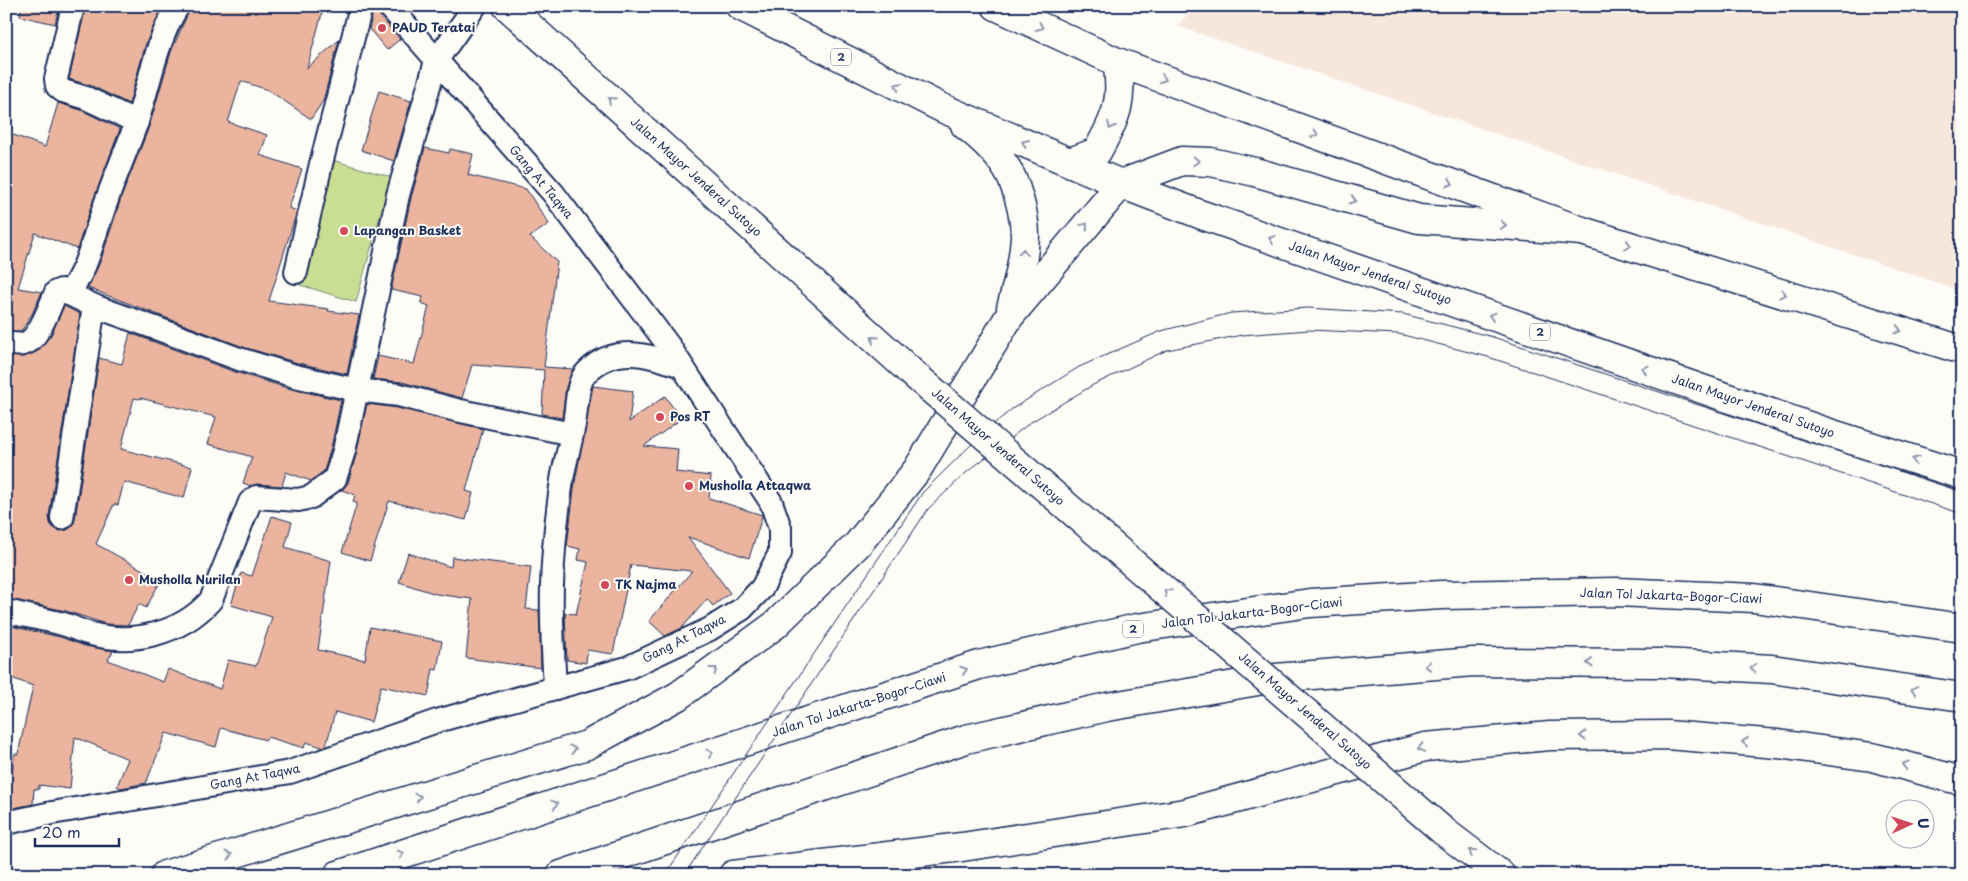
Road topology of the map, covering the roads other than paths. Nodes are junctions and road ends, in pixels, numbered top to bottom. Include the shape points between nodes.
1 (73, 6) edge
2 (178, 6) edge
3 (361, 6) edge
4 (389, 6) edge
5 (475, 6) edge
6 (506, 6) edge
7 (740, 6) edge
8 (996, 6) edge
9 (436, 61) junction
10 (1117, 62) junction
11 (942, 108) junction
12 (137, 122) junction
13 (1070, 162) junction
14 (1121, 184) junction
15 (1582, 231) junction
16 (296, 272) dead end
17 (68, 294) junction
18 (94, 306) junction
19 (1008, 317) junction
20 (6, 343) edge
21 (1962, 350) edge
22 (681, 366) junction
23 (357, 390) junction
24 (572, 434) junction
25 (1962, 475) edge
26 (62, 518) dead end
27 (6, 612) edge
28 (1962, 628) edge
29 (554, 688) junction
30 (1962, 697) edge
31 (1962, 781) edge
32 (6, 824) edge
33 (166, 875) edge
34 (338, 875) edge
35 (561, 875) edge
36 (733, 875) edge
37 (1501, 875) edge

1 - 12 street via 56,86
2 - 12 street via 159,47
3 - 16 street
4 - 9 street, Gang At Taqwa
5 - 9 street
37 -> 6 highway, Jalan Mayor Jenderal Sutoyo, bridge via 1442,830 910,371
11 -> 7 highway, Jalan Mayor Jenderal Sutoyo / 2
8 -> 10 highway
9 - 22 street, Gang At Taqwa via 553,194
9 - 23 street via 398,195
10 -> 13 highway via 1121,82 1113,122 1097,152
10 -> 15 highway
13 -> 11 highway, Jalan Mayor Jenderal Sutoyo / 2
19 -> 11 highway via 1021,272 1025,235 1019,198 1004,164 980,136
12 - 17 street via 90,252
13 - 14 highway, Jalan Mayor Jenderal Sutoyo / 2
14 -> 15 highway via 1182,160 1211,162 1419,219
19 -> 14 highway
25 -> 14 highway, Jalan Mayor Jenderal Sutoyo / 2 via 1789,419
15 -> 21 highway
17 - 18 street
17 - 20 street via 61,290 56,292 31,340 23,344
18 - 23 street via 239,359
18 - 26 street
33 -> 19 highway via 587,745 678,696 774,625 858,544 917,470
22 - 24 street via 629,353 593,367 581,380
22 - 29 street, Gang At Taqwa via 771,502 780,528 780,553 762,588 742,609 710,629 627,668
23 - 24 street via 399,395
23 - 27 street via 335,479 316,494 298,500 256,496 238,529 217,589 201,611 172,628 147,637 122,638 89,634 64,624
24 - 29 street via 562,479 552,586
34 -> 28 highway, Jalan Tol Jakarta–Bogor–Ciawi / 2 via 979,665 1137,628 1310,603 1441,595 1616,592 1754,598
29 - 32 street, Gang At Taqwa via 436,721 290,772 52,813
30 -> 35 highway via 1772,669 1662,664 1473,662 1275,678 1107,707 966,739
31 -> 36 highway via 1872,757 1778,744 1667,735 1550,736 1425,747 1185,813 962,847

